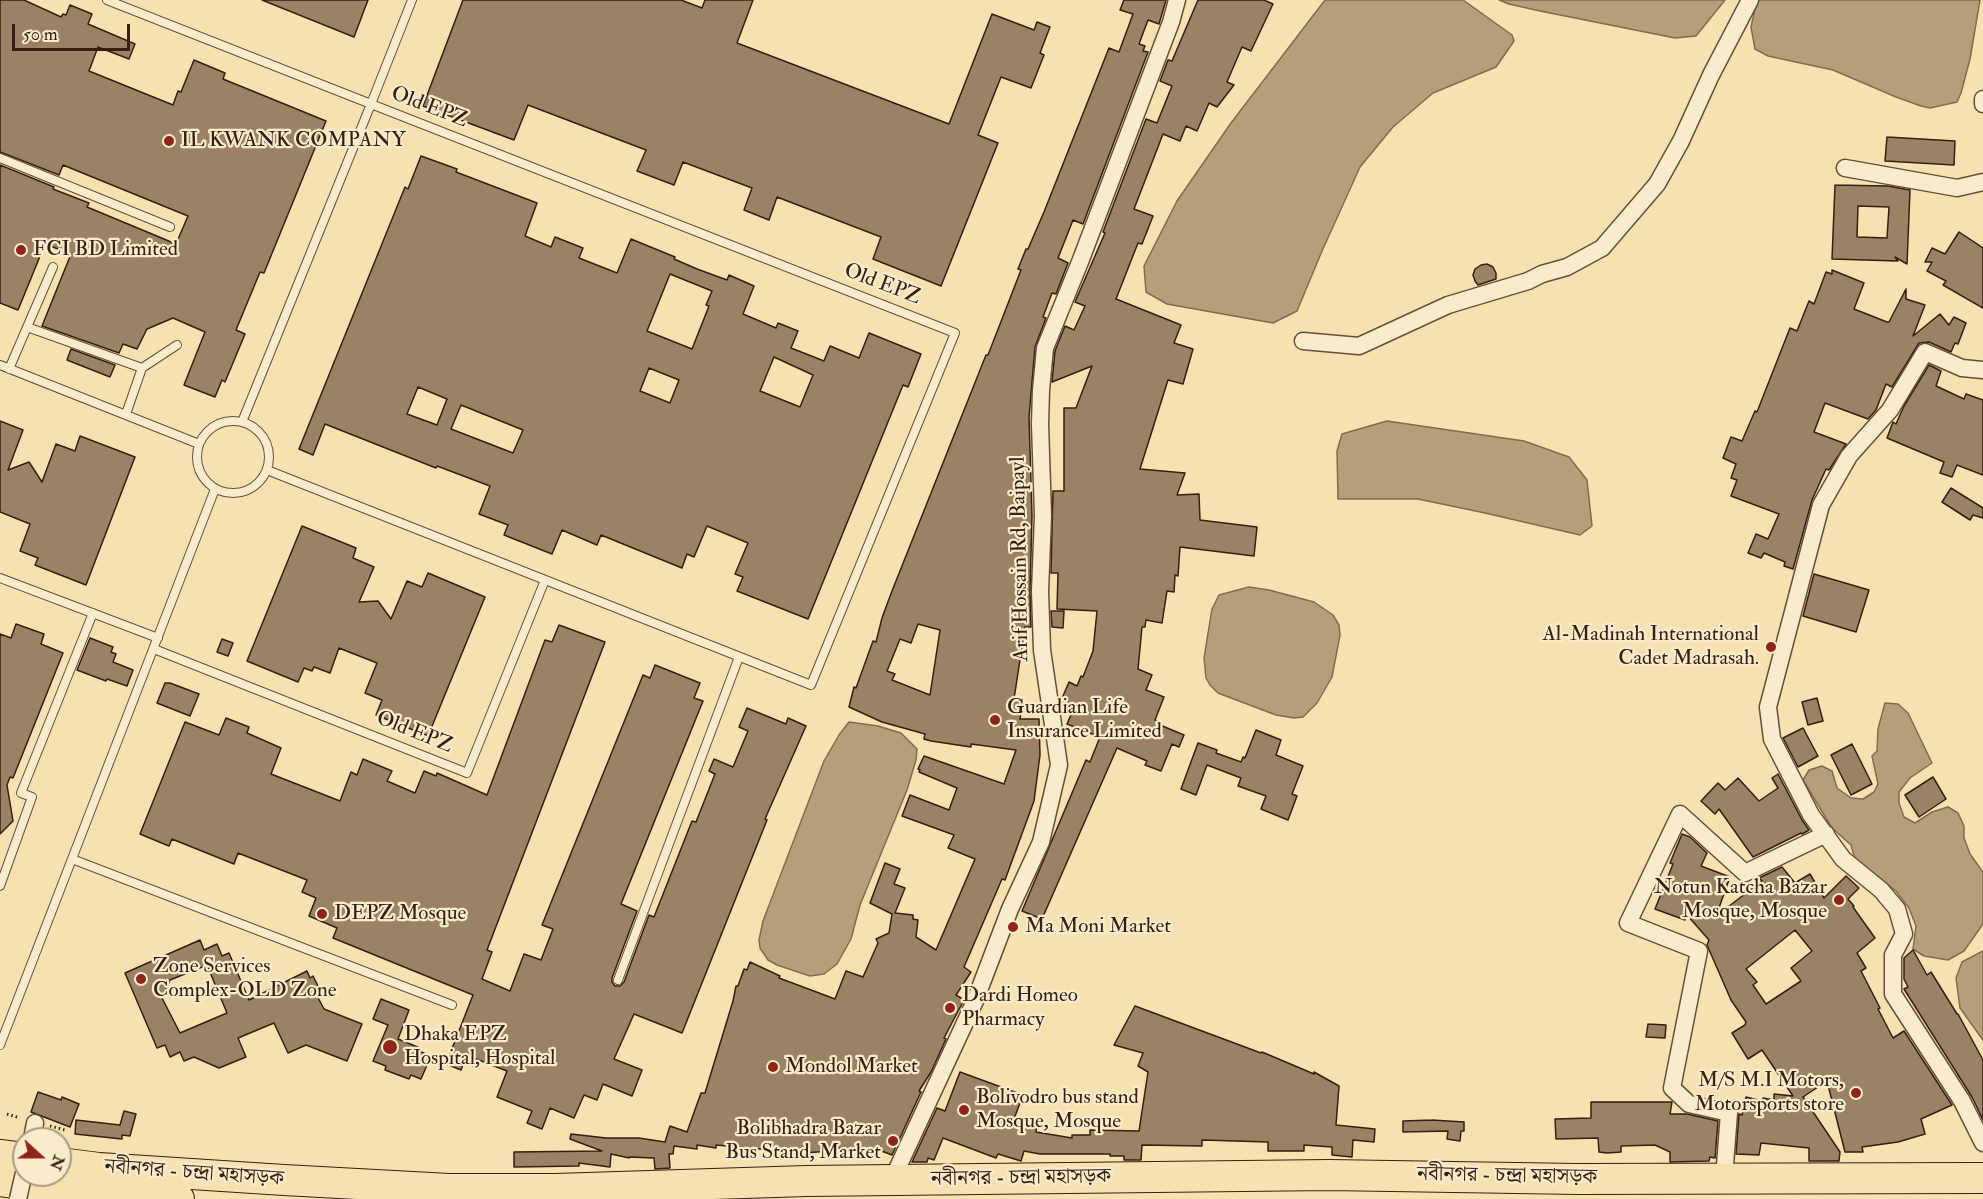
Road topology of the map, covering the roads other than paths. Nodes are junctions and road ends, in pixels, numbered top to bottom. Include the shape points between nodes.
1 (107, 0) edge
2 (412, 0) edge
3 (1177, 0) edge
4 (1750, 0) edge
5 (370, 104) junction
6 (0, 158) edge
7 (1845, 168) dead end
8 (1983, 182) edge
9 (170, 227) dead end
10 (53, 267) dead end
11 (27, 327) junction
12 (1303, 341) dead end
13 (177, 345) dead end
14 (0, 365) edge
15 (142, 368) junction
16 (9, 369) junction
17 (1983, 370) edge
18 (126, 414) junction
19 (242, 422) junction
20 (199, 444) junction
21 (267, 471) junction
22 (215, 489) junction
23 (0, 578) edge
24 (545, 580) junction
25 (93, 613) junction
26 (158, 638) junction
27 (153, 649) junction
28 (739, 657) junction
29 (1826, 834) junction
30 (72, 859) junction
31 (0, 886) edge
32 (618, 980) dead end
33 (452, 1005) dead end
34 (0, 1045) edge
35 (1983, 1143) edge
36 (72, 1164) edge
37 (1724, 1178) junction
38 (1983, 1178) edge
39 (892, 1180) junction
40 (0, 1181) edge
41 (179, 1199) edge

1 - 5 lane, Old EPZ
2 - 5 lane, Old EPZ
3 - 39 street, Arif Hossain Rd, Baipayl via 1045,348 1040,424 1040,591 1042,650 1059,765 1041,842 975,1001
4 - 12 street via 1657,184 1602,248 1567,267 1448,305 1359,346
5 - 19 lane, Old EPZ
5 - 28 lane, Old EPZ via 955,333 811,685
6 - 9 lane
7 - 8 street via 1957,188
10 - 11 lane
11 - 15 lane
11 - 16 lane
13 - 15 lane
14 - 16 lane
15 - 18 lane
16 - 18 lane
17 - 29 street via 1962,368 1925,352 1890,410 1850,456 1821,505 1768,707 1772,740 1811,815
18 - 20 lane
19 - 20 lane via 217,424
19 - 21 lane via 264,437 269,453
20 - 22 lane via 199,469
21 - 22 lane via 249,490 232,494
21 - 24 lane, Old EPZ
22 - 26 lane
23 - 25 lane
24 - 27 lane, Old EPZ via 467,773
24 - 28 lane, Old EPZ
25 - 26 lane
25 - 31 lane via 21,793 32,797
26 - 27 lane
27 - 30 lane
28 - 32 lane
29 - 35 street via 1844,859 1897,909 1904,934 1893,955 1893,994 1962,1101
29 - 37 street via 1745,873 1680,814 1628,923 1699,951 1672,1088 1689,1104 1729,1113
30 - 33 lane
30 - 34 lane
36 - 39 highway, নবীনগর - চন্দ্রা মহাসড়ক via 449,1189
37 - 38 highway, নবীনগর - চন্দ্রা মহাসড়ক
37 - 39 highway, নবীনগর - চন্দ্রা মহাসড়ক via 1329,1175
40 - 41 highway, নবীনগর - চন্দ্রা মহাসড়ক via 79,1192

